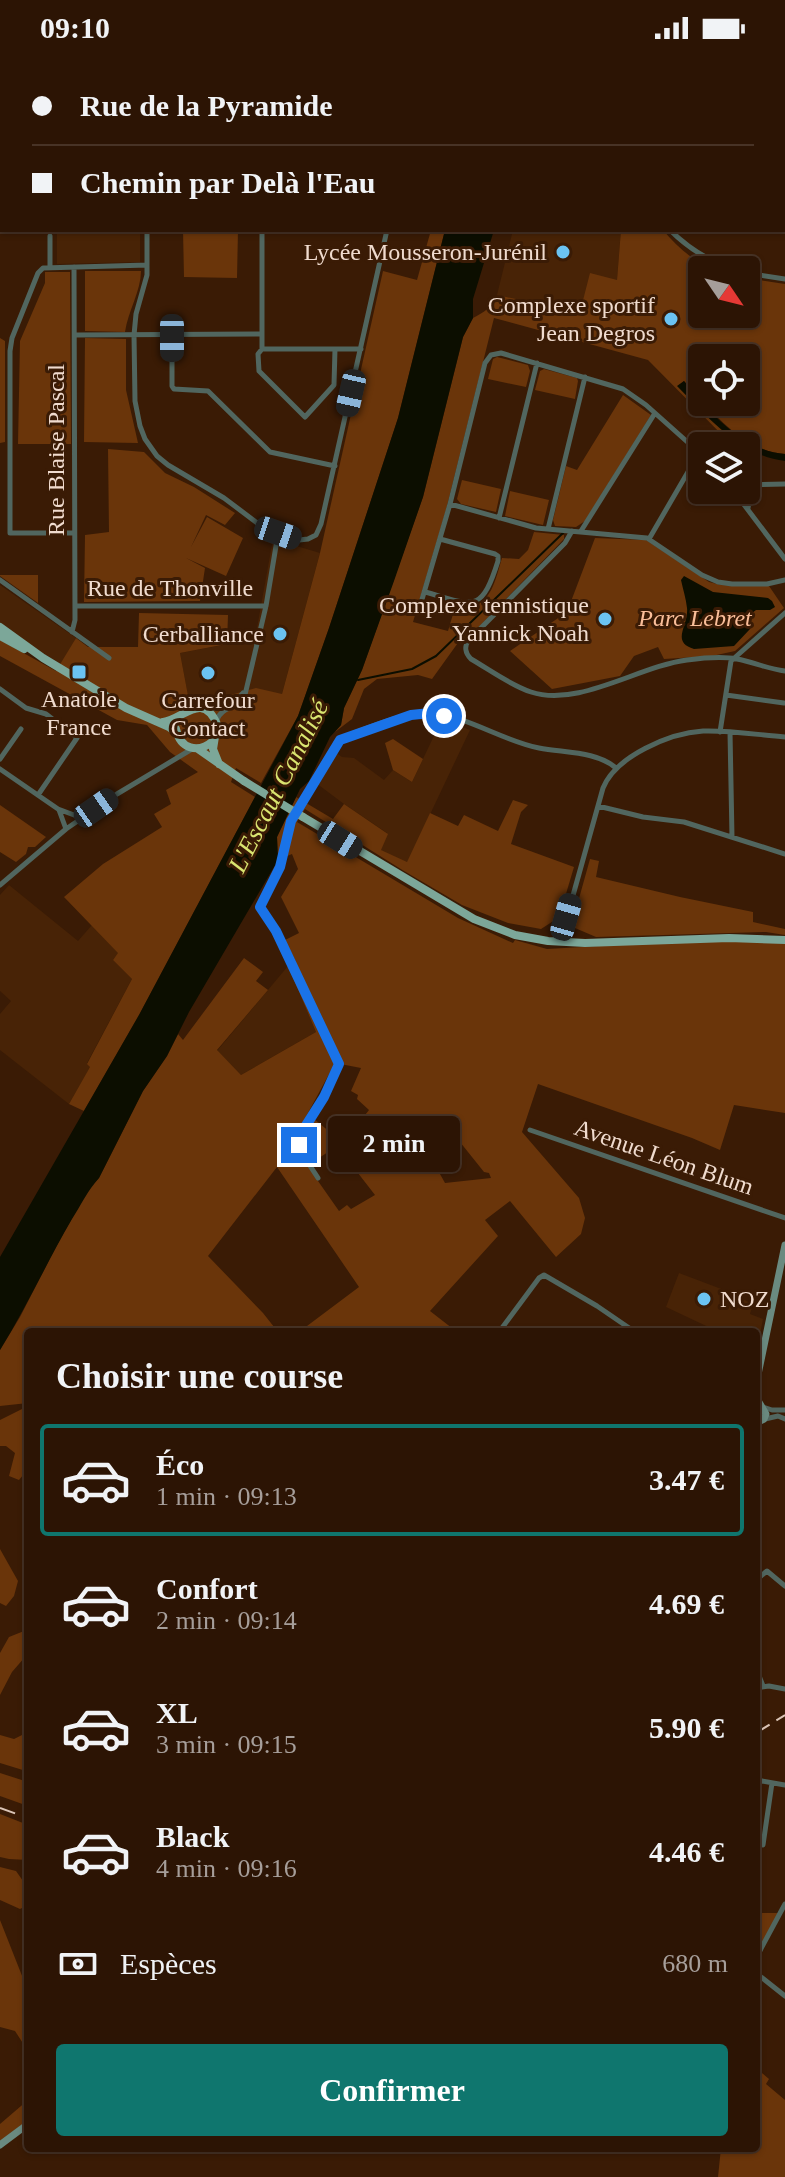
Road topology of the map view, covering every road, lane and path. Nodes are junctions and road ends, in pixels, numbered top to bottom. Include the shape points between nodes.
1 (147, 232) edge
2 (262, 232) edge
3 (387, 232) edge
4 (672, 232) edge
5 (50, 236) dead end
6 (701, 256) edge
7 (147, 265) junction
8 (50, 267) junction
9 (74, 267) junction
10 (760, 275) edge
11 (785, 279) edge
12 (172, 334) junction
13 (262, 334) junction
14 (74, 335) junction
15 (134, 335) junction
16 (262, 349) junction
17 (335, 349) junction
18 (361, 349) junction
19 (537, 363) junction
20 (585, 377) junction
21 (656, 413) junction
22 (688, 443) edge
23 (335, 466) junction
24 (688, 474) edge
25 (785, 484) edge
26 (760, 485) edge
27 (450, 504) junction
28 (744, 504) edge
29 (748, 504) edge
30 (1, 509) edge
31 (10, 509) junction
32 (748, 509) junction
33 (499, 518) junction
34 (548, 529) junction
35 (572, 531) junction
36 (581, 531) junction
37 (74, 533) junction
38 (278, 533) junction
39 (440, 539) junction
40 (649, 539) junction
41 (785, 559) edge
42 (0, 580) edge
43 (785, 580) edge
44 (425, 592) junction
45 (75, 606) junction
46 (266, 606) junction
47 (418, 613) dead end
48 (785, 613) edge
49 (0, 627) edge
50 (72, 632) junction
51 (0, 636) edge
52 (43, 658) junction
53 (109, 658) dead end
54 (733, 658) junction
55 (785, 671) edge
56 (0, 689) edge
57 (246, 689) junction
58 (725, 694) junction
59 (784, 703) edge
60 (202, 709) junction
61 (180, 717) junction
62 (216, 721) junction
63 (157, 722) junction
64 (21, 729) dead end
65 (720, 732) junction
66 (730, 732) junction
67 (178, 736) junction
68 (785, 737) edge
69 (214, 739) junction
70 (196, 749) junction
71 (0, 759) edge
72 (173, 760) junction
73 (219, 764) junction
74 (616, 768) junction
75 (0, 769) edge
76 (38, 795) junction
77 (598, 806) junction
78 (58, 809) junction
79 (300, 814) junction
80 (82, 818) junction
81 (66, 829) junction
82 (732, 837) junction
83 (785, 854) edge
84 (0, 885) edge
85 (560, 940) junction
86 (785, 940) edge
87 (530, 1130) dead end
88 (318, 1178) dead end
89 (785, 1218) edge
90 (784, 1246) edge
91 (502, 1328) edge
92 (629, 1328) edge
93 (760, 1364) edge
94 (760, 1402) edge
95 (785, 1410) edge
96 (785, 1419) edge
97 (760, 1420) edge
98 (760, 1577) edge
99 (785, 1586) edge
100 (760, 1687) edge
101 (785, 1689) edge
102 (760, 1781) edge
103 (772, 1783) junction
104 (785, 1785) edge
105 (763, 1845) dead end
106 (785, 1904) edge
107 (760, 1951) edge
108 (760, 1976) edge
109 (785, 1996) edge
110 (24, 2127) edge
111 (0, 2145) edge

1 - 7 street
2 - 13 street
3 - 18 street
4 - 6 street
5 - 8 street
7 - 9 street
7 - 15 street
8 - 9 street
8 - 31 street via 38,273 11,342 6,447
9 - 14 street, Rue Blaise Pascal
10 - 11 street
12 - 13 street
12 - 15 street
12 - 23 street via 174,389 208,391 271,453
13 - 16 street
14 - 15 street
14 - 37 street, Rue Blaise Pascal
15 - 38 street via 136,408 151,448 168,465
16 - 17 street
16 - 17 street via 259,371 305,417 334,385
17 - 18 street
18 - 23 street
19 - 20 street
19 - 27 street via 498,352 485,363
19 - 33 street
20 - 21 street via 623,389
20 - 34 street
21 - 22 street
21 - 36 street
23 - 38 street via 316,535 299,540
24 - 40 street
25 - 26 street
27 - 33 street
27 - 39 street
28 - 32 street
29 - 32 street
30 - 31 street
31 - 37 street via 10,533
32 - 41 street
33 - 34 street
34 - 35 street
35 - 36 street
35 - 54 street via 469,640 471,659 520,688 556,696 680,661
36 - 40 street
37 - 45 street, Rue Blaise Pascal
38 - 46 street
39 - 44 street
39 - 44 street via 495,554 498,561 489,588 475,602
40 - 43 street via 718,582
42 - 50 street
44 - 47 street
45 - 46 street, Rue de Thonville
45 - 50 street, Rue Blaise Pascal
46 - 57 street
48 - 54 street
49 - 52 main road
50 - 53 street
51 - 52 main road
52 - 63 main road
54 - 55 street
54 - 58 street
56 - 76 street via 75,735 76,742
57 - 60 street via 220,707
57 - 62 street via 241,703 222,711
58 - 59 street
58 - 65 street
60 - 61 main road
60 - 62 main road
61 - 63 main road
61 - 67 main road
62 - 69 main road
63 - 67 main road
64 - 71 street
65 - 66 street
65 - 74 street via 673,738
66 - 68 street
66 - 82 street
67 - 70 main road
67 - 72 street
69 - 70 main road
69 - 73 main road
70 - 72 street
70 - 73 main road
72 - 80 street
73 - 79 main road, bridge
74 - 77 street
74 - 79 street via 604,759 533,747 454,718 406,716 336,744
75 - 76 street
76 - 78 street
77 - 82 street
77 - 85 street
78 - 80 street
78 - 81 street
79 - 85 main road via 483,924 536,940
79 - 88 street via 291,821 280,867 260,907 339,1062 299,1138
80 - 81 street
81 - 84 street
82 - 83 street
85 - 86 main road
87 - 89 street, Avenue Léon Blum
90 - 93 main road
91 - 92 street via 542,1275
94 - 95 street
96 - 97 street
98 - 99 street via 767,1571
100 - 101 street
102 - 103 street
103 - 104 street
103 - 105 street
106 - 107 street
108 - 109 street
110 - 111 main road

